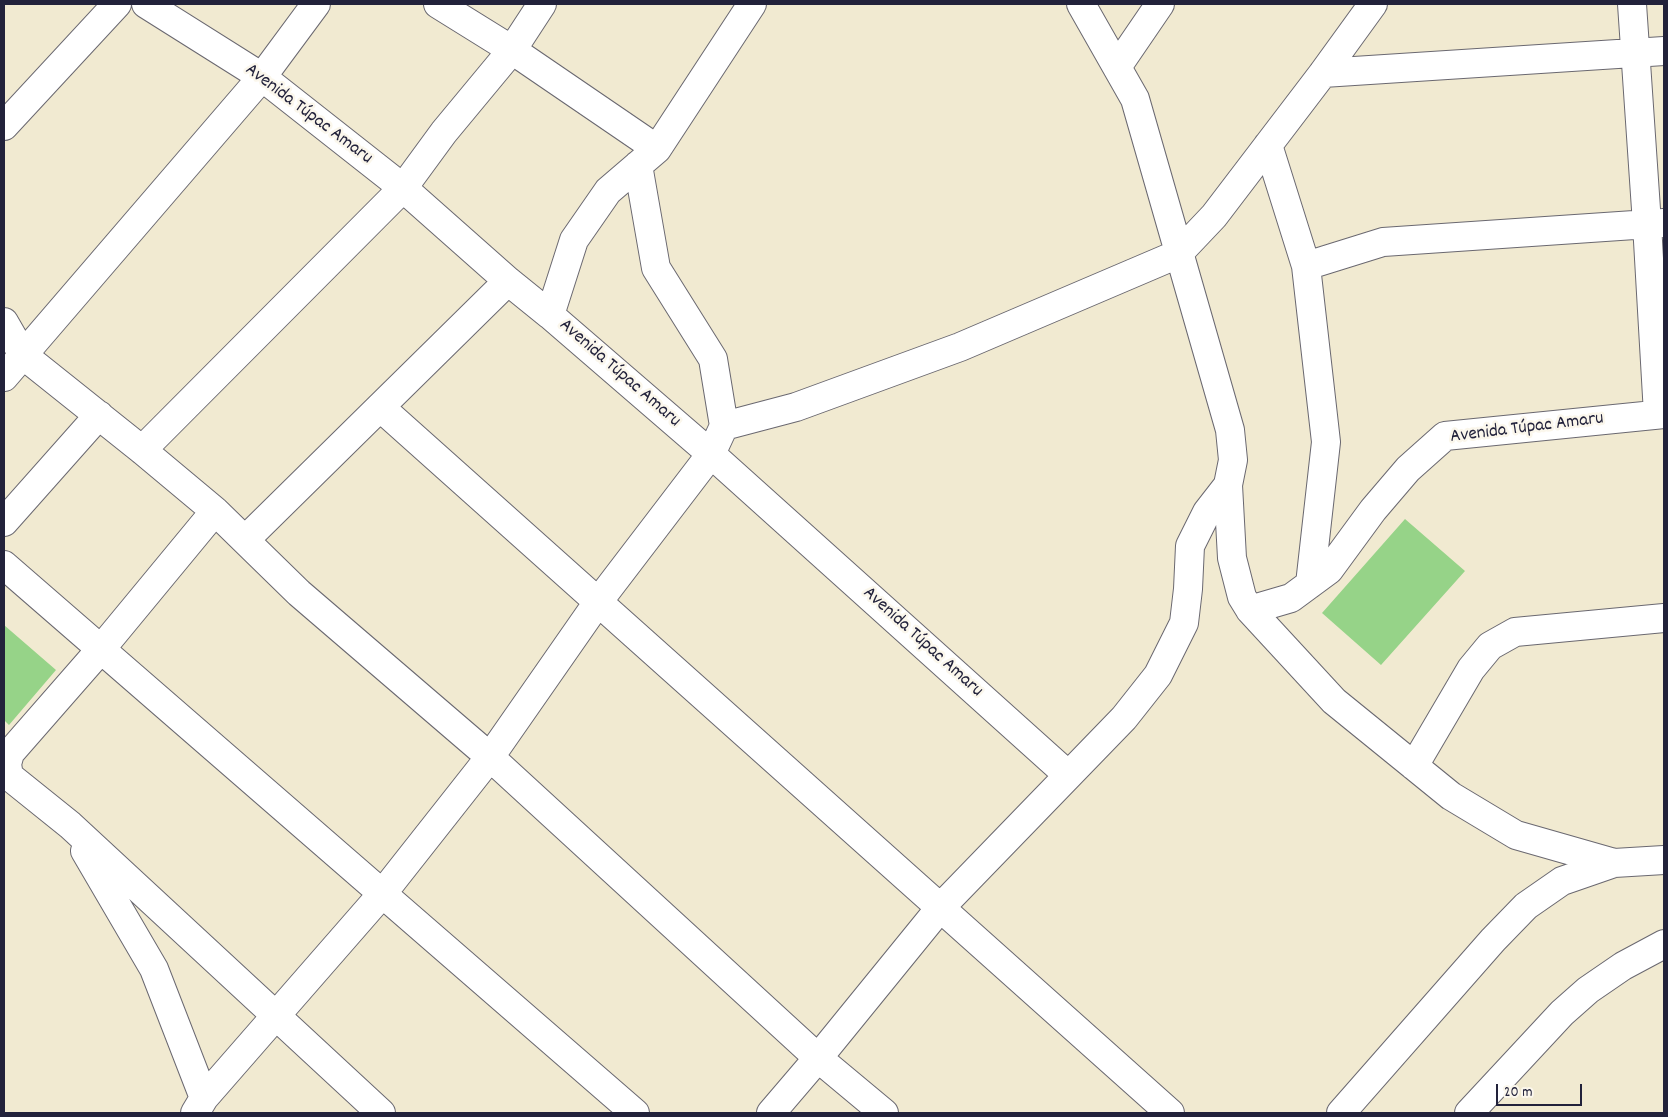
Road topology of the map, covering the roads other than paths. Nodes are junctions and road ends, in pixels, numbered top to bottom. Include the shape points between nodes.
1 (117, 4) edge
2 (146, 4) edge
3 (316, 4) edge
4 (438, 4) edge
5 (542, 4) edge
6 (752, 4) edge
7 (1081, 4) edge
8 (1160, 4) edge
9 (1373, 4) edge
10 (1632, 4) edge
11 (512, 50) junction
12 (1664, 51) edge
13 (1635, 53) junction
14 (1117, 67) junction
15 (1323, 73) junction
16 (262, 78) junction
17 (4, 126) edge
18 (1268, 145) junction
19 (647, 157) junction
20 (403, 188) junction
21 (1656, 224) edge
22 (1178, 254) junction
23 (1306, 266) junction
24 (508, 281) junction
25 (550, 315) junction
26 (4, 322) edge
27 (23, 355) junction
28 (4, 377) edge
29 (380, 406) junction
30 (1661, 414) edge
31 (99, 415) junction
32 (724, 426) junction
33 (142, 450) junction
34 (710, 454) junction
35 (1228, 485) junction
36 (215, 511) junction
37 (4, 522) edge
38 (245, 540) junction
39 (4, 564) edge
40 (1310, 584) junction
41 (598, 602) junction
42 (1250, 610) junction
43 (1664, 618) edge
44 (101, 649) junction
45 (490, 757) junction
46 (1414, 766) junction
47 (1068, 775) junction
48 (70, 825) junction
49 (1664, 860) edge
50 (1614, 863) junction
51 (382, 894) junction
52 (940, 908) junction
53 (1664, 944) edge
54 (276, 1017) junction
55 (818, 1058) junction
56 (200, 1106) edge
57 (381, 1113) edge
58 (635, 1113) edge
59 (771, 1113) edge
60 (884, 1113) edge
61 (1170, 1113) edge
62 (1341, 1113) edge
63 (1469, 1113) edge

1 - 17 street
2 - 16 street, Avenida Túpac Amaru
3 - 16 street
4 - 11 street
5 - 11 street
6 - 19 street
7 - 14 street
8 - 14 street
9 - 15 street
10 - 13 street
11 - 19 street
11 - 20 street via 444,132
12 - 13 street
13 - 15 street
13 - 21 street
14 - 22 street via 1135,98
15 - 18 street
16 - 20 street, Avenida Túpac Amaru
16 - 27 street
18 - 22 street via 1214,216
18 - 23 street
19 - 25 street via 608,191 574,240
19 - 32 street via 656,268 713,359
20 - 24 street, Avenida Túpac Amaru
20 - 33 street
21 - 23 street via 1383,242
21 - 30 street
22 - 32 street via 960,347 796,407
22 - 35 street via 1230,430 1233,460
23 - 40 street via 1326,442
24 - 25 street, Avenida Túpac Amaru
24 - 29 street
25 - 34 street, Avenida Túpac Amaru
26 - 27 street
27 - 28 street
27 - 31 street
29 - 38 street
29 - 41 street
30 - 40 street, Avenida Túpac Amaru via 1445,436 1408,469 1328,570
31 - 33 street
31 - 37 street
32 - 34 street
33 - 36 street
34 - 41 street
34 - 47 street, Avenida Túpac Amaru
35 - 42 street via 1232,558 1242,597
35 - 47 street via 1207,512 1190,546 1184,623 1158,675 1124,718
36 - 38 street
36 - 44 street
38 - 45 street via 299,593
39 - 44 street
40 - 42 street, Avenida Túpac Amaru via 1292,598
41 - 45 street
41 - 52 street
42 - 46 street via 1334,701
43 - 46 street via 1515,632 1490,646 1472,669
44 - 48 street via 10,753 7,764 9,776
44 - 51 street
45 - 51 street
45 - 55 street
46 - 50 street via 1451,796 1516,835
47 - 52 street
48 - 54 street
48 - 56 street via 154,969
49 - 50 street
50 - 62 street via 1562,881 1526,906
51 - 54 street
51 - 58 street
52 - 55 street
52 - 61 street
53 - 63 street via 1622,966 1588,990 1562,1013
54 - 56 street
54 - 57 street
55 - 59 street
55 - 60 street

